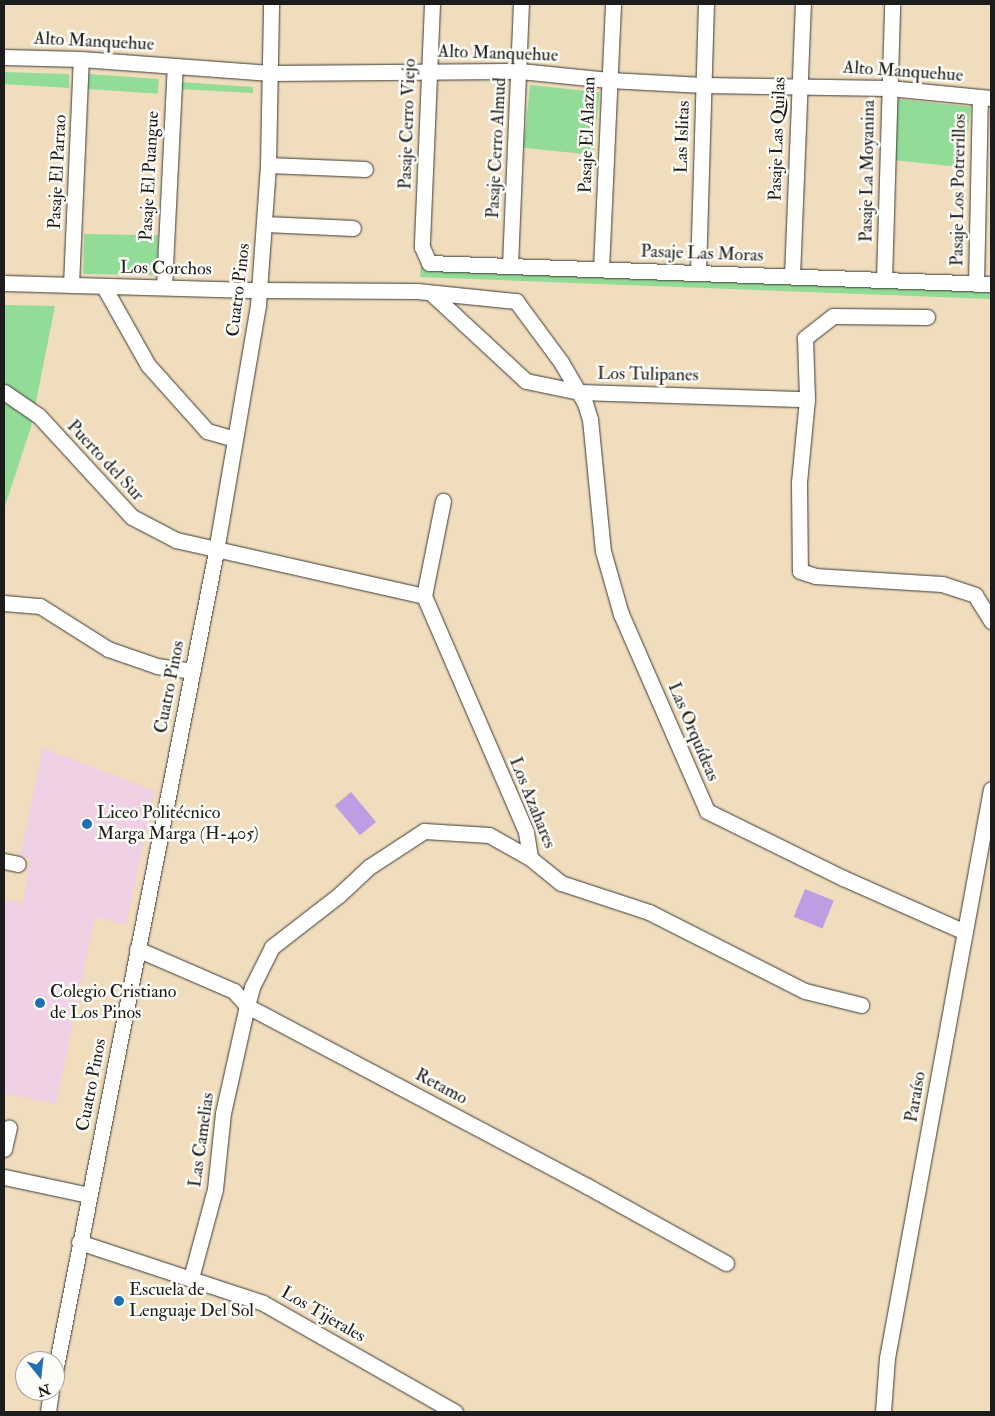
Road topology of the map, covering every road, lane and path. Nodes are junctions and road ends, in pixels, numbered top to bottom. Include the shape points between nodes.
1 (271, 4) edge
2 (432, 4) edge
3 (521, 4) edge
4 (613, 4) edge
5 (706, 4) edge
6 (803, 4) edge
7 (892, 4) edge
8 (4, 57) edge
9 (81, 59) junction
10 (175, 66) junction
11 (428, 70) junction
12 (520, 71) junction
13 (270, 73) junction
14 (609, 80) junction
15 (703, 85) junction
16 (799, 85) junction
17 (889, 88) junction
18 (986, 97) edge
19 (268, 165) junction
20 (365, 169) dead end
21 (265, 224) junction
22 (353, 228) dead end
23 (422, 247) joint
24 (510, 265) junction
25 (601, 269) junction
26 (698, 272) junction
27 (792, 276) junction
28 (884, 280) junction
29 (4, 283) edge
30 (984, 284) edge
31 (71, 285) junction
32 (104, 287) junction
33 (164, 287) junction
34 (260, 290) junction
35 (424, 292) junction
36 (927, 318) dead end
37 (4, 392) edge
38 (579, 392) junction
39 (807, 399) junction
40 (235, 439) junction
41 (443, 501) dead end
42 (216, 551) junction
43 (424, 596) junction
44 (4, 604) edge
45 (991, 621) edge
46 (193, 671) junction
47 (991, 789) edge
48 (530, 858) junction
49 (965, 932) junction
50 (138, 949) junction
51 (247, 1006) junction
52 (861, 1006) dead end
53 (9, 1128) dead end
54 (4, 1149) edge
55 (4, 1177) edge
56 (89, 1195) junction
57 (79, 1242) junction
58 (726, 1264) dead end
59 (191, 1278) junction
60 (59, 1351) edge
61 (456, 1412) edge
62 (883, 1412) edge

1 - 13 street, Cuatro Pinos
2 - 11 street, Pasaje Cerro Viejo
3 - 12 street, Pasaje Cerro Almud
4 - 14 street, Pasaje El Alazan
5 - 15 street, Las Islitas
6 - 16 street, Pasaje Las Quilas
7 - 17 street, Pasaje La Moyanina
8 - 9 street, Alto Manquehue
9 - 10 street, Alto Manquehue
9 - 31 street, Pasaje El Parrao
10 - 13 street, Alto Manquehue
10 - 33 street, Pasaje El Puangue
11 - 12 street, Alto Manquehue
11 - 13 street, Alto Manquehue
11 - 23 street, Pasaje Cerro Viejo
12 - 14 street, Alto Manquehue
12 - 24 street, Pasaje Cerro Almud
13 - 19 street, Cuatro Pinos
14 - 15 street, Alto Manquehue
14 - 25 street, Pasaje El Alazan
15 - 16 street, Alto Manquehue
15 - 26 street, Las Islitas
16 - 17 street, Alto Manquehue
16 - 27 street, Pasaje Las Quilas
17 - 18 street, Alto Manquehue
17 - 28 street, Pasaje La Moyanina
18 - 30 street, Pasaje Los Potrerillos
19 - 20 street
19 - 21 street, Cuatro Pinos
21 - 22 street
21 - 34 street, Cuatro Pinos
23 - 24 street, Pasaje Las Moras via 429,263
24 - 25 street, Pasaje Las Moras
25 - 26 street, Pasaje Las Moras
26 - 27 street, Pasaje Las Moras
27 - 28 street, Pasaje Las Moras
28 - 30 street, Pasaje Las Moras
29 - 31 street, Los Corchos
31 - 32 street, Los Corchos
32 - 33 street, Los Corchos
32 - 40 street via 148,365 207,431
33 - 34 street, Los Corchos
34 - 35 street, Los Corchos
34 - 40 street, Cuatro Pinos
35 - 38 street via 526,381
35 - 38 street, Los Tulipanes via 516,301
36 - 39 street via 833,316 805,338
37 - 42 street, Puerto del Sur via 39,416 132,517 176,540
38 - 39 street, Los Tulipanes
38 - 49 street, Las Orquídeas via 590,419 603,551 621,614 706,811 843,878
39 - 45 street via 798,482 800,571 815,576 942,584 975,595
40 - 42 street, Cuatro Pinos
41 - 43 street
42 - 43 street
42 - 46 street, Cuatro Pinos
43 - 48 street, Los Azahares via 526,832
44 - 46 street via 40,606 108,650 157,666
46 - 50 street, Cuatro Pinos
47 - 49 street, Paraíso
48 - 51 street, Las Camelias via 488,835 424,831 369,868 272,947 252,987
48 - 52 street, Los Azahares via 561,883 649,912 805,991
49 - 62 street, Paraíso via 887,1358
50 - 51 street, Retamo via 234,991
50 - 56 street, Cuatro Pinos
51 - 58 street, Retamo via 578,1181
51 - 59 street, Las Camelias via 223,1113 215,1189
53 - 54 street
55 - 56 street
56 - 57 street, Cuatro Pinos
57 - 59 street, Los Tijerales
57 - 60 street, Cuatro Pinos
59 - 61 street, Los Tijerales via 264,1303

